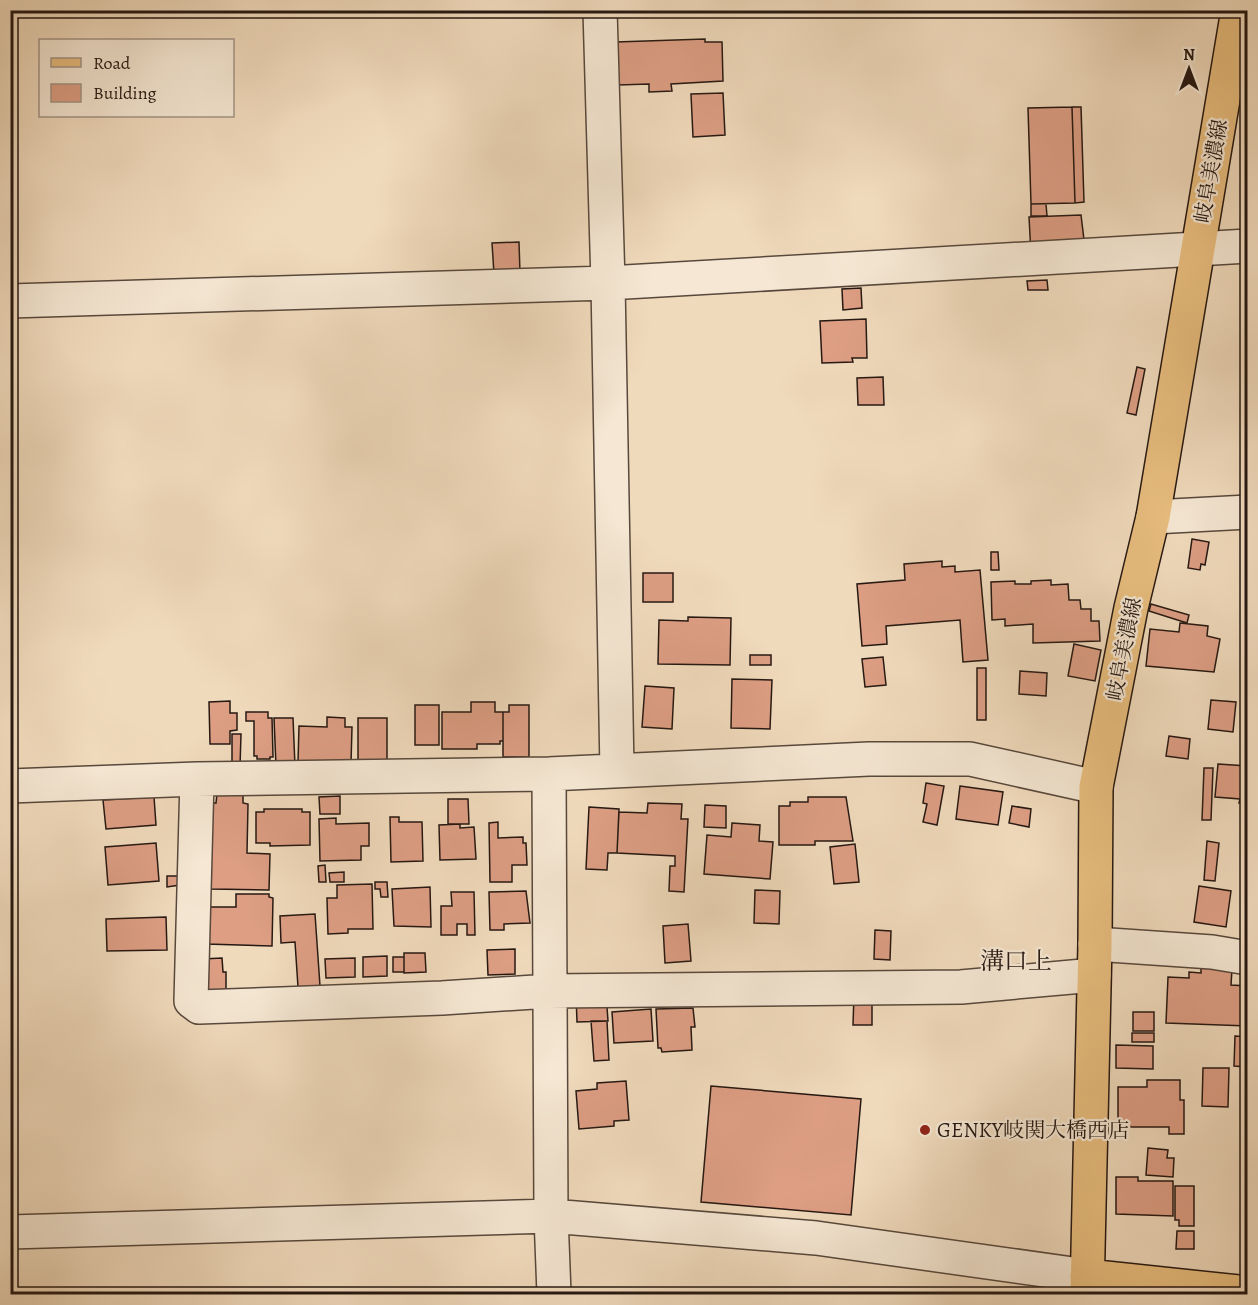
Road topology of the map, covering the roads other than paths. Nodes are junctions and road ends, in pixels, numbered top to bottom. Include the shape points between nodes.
1 (600, 10) edge
2 (1238, 10) edge
3 (1248, 246) edge
4 (1197, 249) junction
5 (608, 283) junction
6 (10, 301) edge
7 (1248, 512) edge
8 (1153, 517) junction
9 (617, 771) junction
10 (549, 774) junction
11 (197, 779) junction
12 (10, 786) edge
13 (1096, 787) junction
14 (1248, 958) edge
15 (1095, 960) junction
16 (549, 991) junction
17 (551, 1216) junction
18 (10, 1232) edge
19 (1087, 1285) edge
20 (1248, 1293) edge
21 (554, 1294) edge

1 - 5 street
2 - 4 main road, 岐阜美濃線
3 - 4 street
4 - 5 street
4 - 8 main road, 岐阜美濃線
5 - 6 street
5 - 9 street
7 - 8 street
8 - 13 main road, 岐阜美濃線
9 - 10 street
9 - 13 street via 869,759 970,759
10 - 11 street
10 - 16 street
11 - 12 street
11 - 16 street via 191,1001 200,1007
13 - 15 main road, 岐阜美濃線
14 - 15 street via 1212,952
15 - 16 street via 961,987
15 - 19 main road, 岐阜美濃線
16 - 17 street
17 - 18 street
17 - 19 street via 816,1238
17 - 21 street
19 - 20 main road

